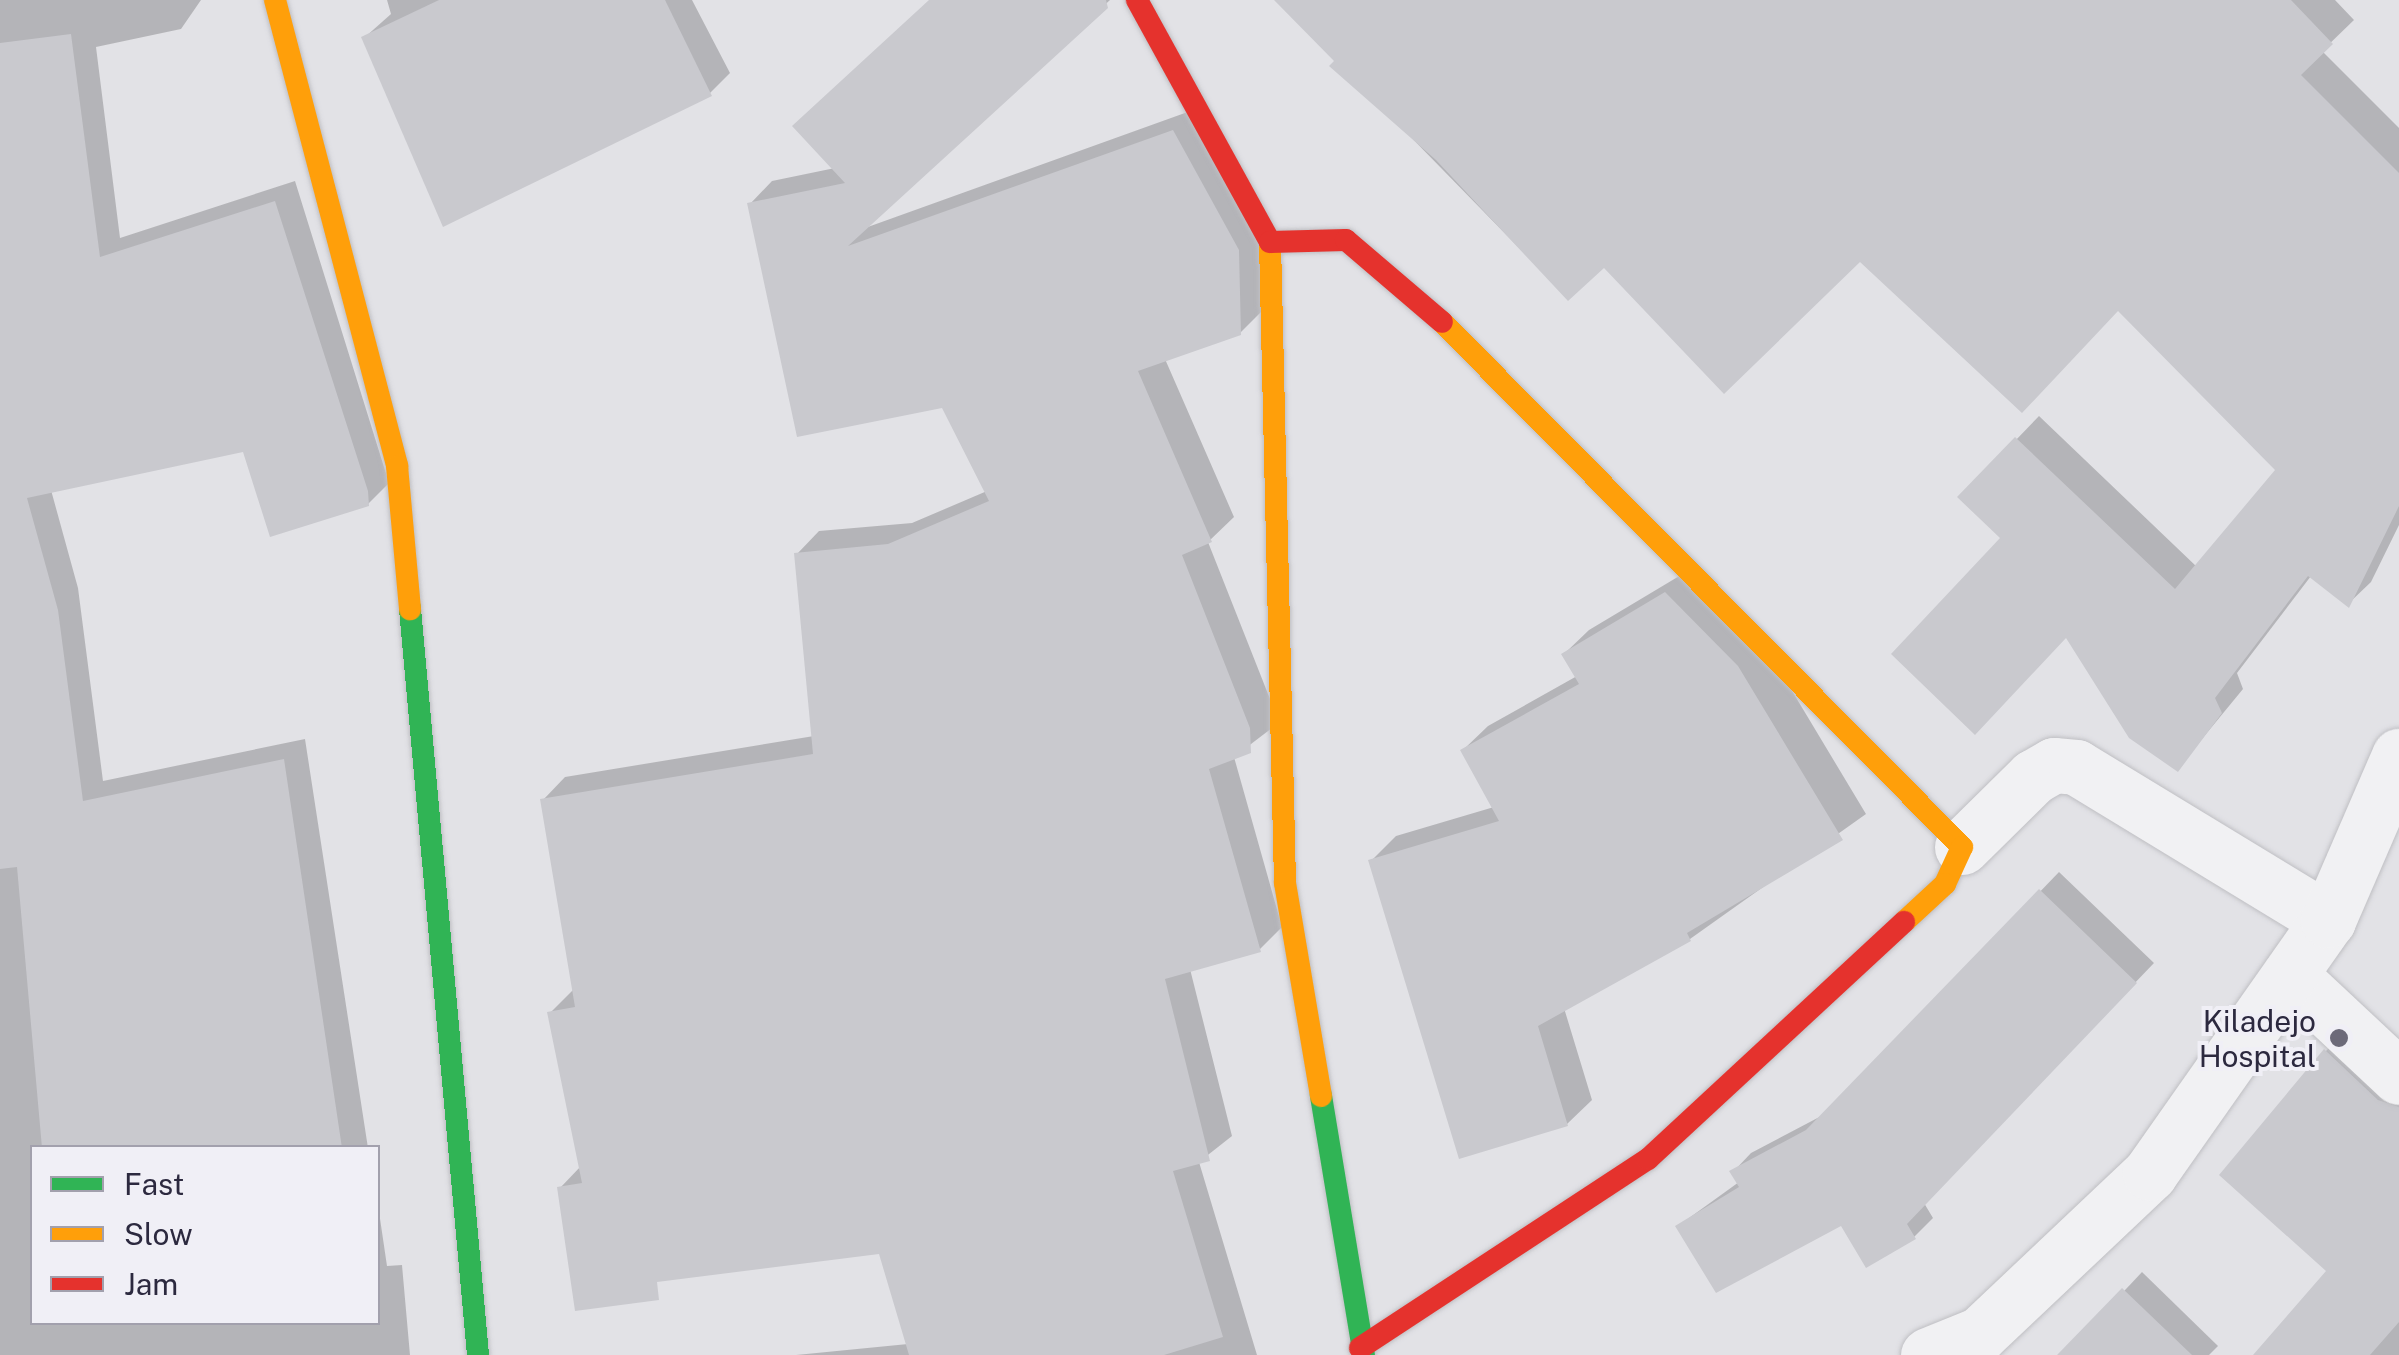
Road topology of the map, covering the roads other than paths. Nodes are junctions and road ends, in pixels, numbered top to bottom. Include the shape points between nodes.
1 (275, 0) edge
2 (1137, 0) edge
3 (1270, 242) junction
4 (2399, 756) edge
5 (1962, 846) junction
6 (2328, 920) junction
7 (2290, 975) junction
8 (2399, 1077) edge
9 (1988, 1344) edge
10 (1362, 1352) edge
11 (478, 1355) edge
12 (1928, 1355) edge

1 - 11 street via 397,466
2 - 3 street
3 - 5 street via 1346,240 1393,272
3 - 10 street via 1286,883
4 - 6 street
5 - 6 street via 2032,777 2054,764 2076,767
5 - 10 street via 1946,884 1648,1159
6 - 7 street
7 - 8 street
7 - 9 street via 2150,1173
9 - 12 street

